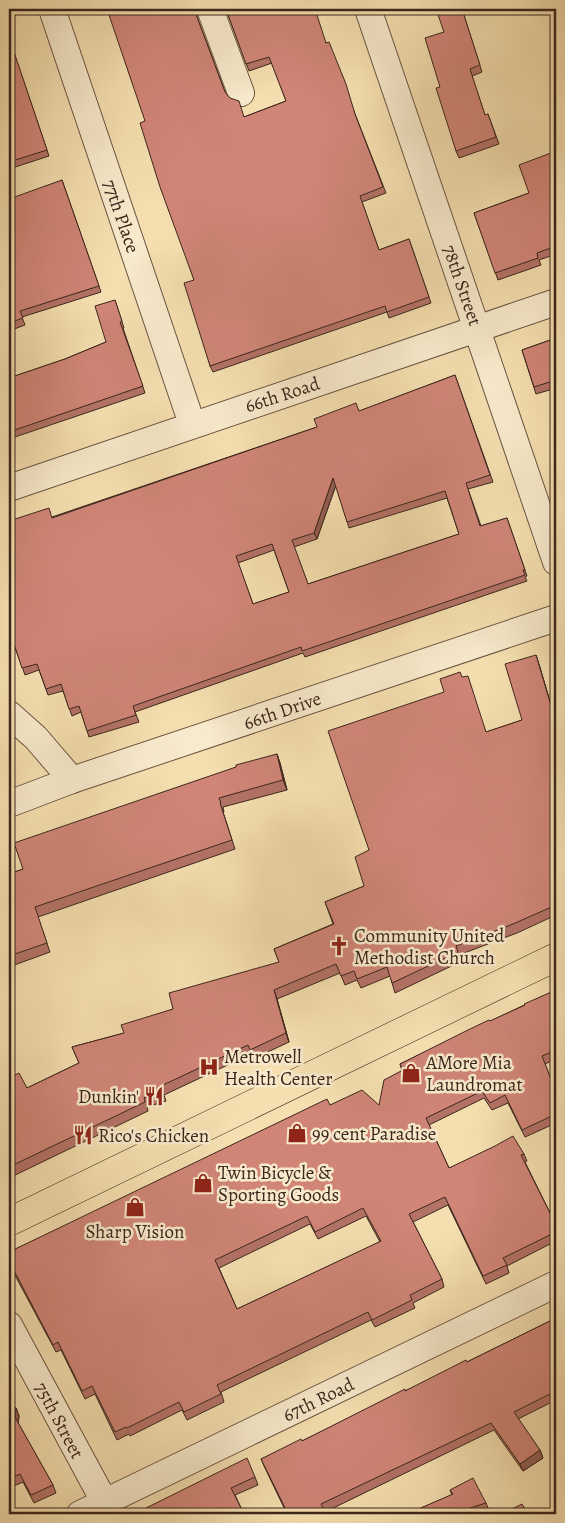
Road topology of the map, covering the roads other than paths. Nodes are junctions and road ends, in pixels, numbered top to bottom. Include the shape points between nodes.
1 (52, 9) edge
2 (210, 9) edge
3 (368, 9) edge
4 (241, 93) dead end
5 (556, 302) edge
6 (477, 329) junction
7 (192, 424) junction
8 (9, 488) edge
9 (556, 562) edge
10 (556, 618) edge
11 (9, 714) edge
12 (72, 780) junction
13 (9, 804) edge
14 (556, 957) edge
15 (9, 1222) edge
16 (556, 1284) edge
17 (9, 1325) edge
18 (108, 1508) edge
19 (80, 1514) edge

1 - 7 street, 77th Place
2 - 4 street
3 - 6 street, 78th Street
5 - 6 street, 66th Road
6 - 7 street, 66th Road
6 - 9 street, 78th Street
7 - 8 street, 66th Road
10 - 12 street, 66th Drive
11 - 12 street via 36,738
12 - 13 street, 66th Drive
14 - 15 main road
16 - 18 street, 67th Road
17 - 18 street, 75th Street
18 - 19 street, 67th Road

